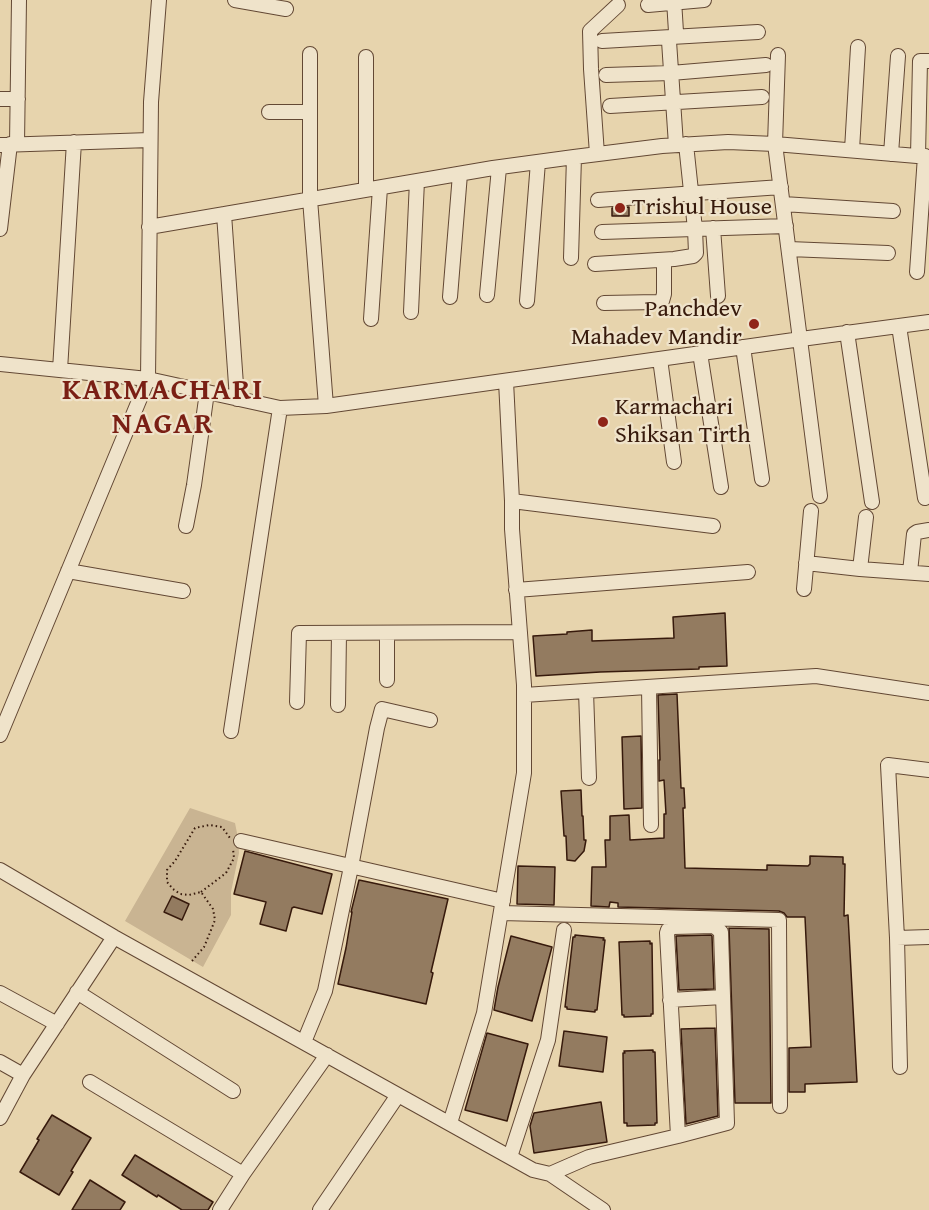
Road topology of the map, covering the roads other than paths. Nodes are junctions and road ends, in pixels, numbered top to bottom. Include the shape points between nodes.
1 (19, 0) edge
2 (159, 0) edge
3 (236, 0) edge
4 (704, 0) edge
5 (674, 1) edge
6 (648, 5) dead end
7 (618, 6) dead end
8 (286, 9) dead end
9 (758, 32) dead end
10 (670, 38) junction
11 (602, 41) dead end
12 (858, 47) dead end
13 (310, 54) dead end
14 (778, 55) dead end
15 (898, 56) dead end
16 (366, 57) dead end
17 (929, 61) edge
18 (766, 65) dead end
19 (671, 72) junction
20 (606, 75) dead end
21 (762, 97) dead end
22 (0, 99) edge
23 (18, 99) junction
24 (673, 102) junction
25 (610, 106) dead end
26 (269, 112) dead end
27 (310, 112) junction
28 (150, 140) junction
29 (74, 142) junction
30 (9, 144) edge
31 (775, 144) junction
32 (681, 145) junction
33 (852, 150) junction
34 (597, 154) junction
35 (891, 154) junction
36 (924, 156) edge
37 (574, 157) junction
38 (538, 162) junction
39 (499, 168) junction
40 (460, 174) junction
41 (417, 181) junction
42 (781, 186) junction
43 (373, 189) junction
44 (692, 194) junction
45 (310, 199) junction
46 (597, 200) dead end
47 (783, 204) junction
48 (893, 211) dead end
49 (224, 214) junction
50 (786, 226) junction
51 (149, 227) junction
52 (713, 228) junction
53 (0, 229) edge
54 (695, 229) junction
55 (602, 232) dead end
56 (789, 249) junction
57 (888, 253) dead end
58 (571, 258) dead end
59 (664, 260) junction
60 (595, 264) dead end
61 (917, 272) dead end
62 (487, 295) dead end
63 (718, 296) dead end
64 (450, 297) dead end
65 (526, 301) dead end
66 (604, 303) dead end
67 (411, 312) dead end
68 (371, 319) dead end
69 (929, 322) edge
70 (899, 326) junction
71 (847, 332) junction
72 (801, 339) junction
73 (743, 347) junction
74 (700, 353) junction
75 (660, 359) junction
76 (0, 364) edge
77 (60, 370) junction
78 (148, 379) junction
79 (506, 381) junction
80 (207, 392) junction
81 (237, 399) junction
82 (326, 406) junction
83 (280, 408) junction
84 (674, 462) dead end
85 (762, 478) dead end
86 (721, 487) dead end
87 (820, 496) dead end
88 (925, 498) dead end
89 (512, 501) junction
90 (872, 502) dead end
91 (811, 511) dead end
92 (866, 517) dead end
93 (186, 526) dead end
94 (713, 526) dead end
95 (929, 530) edge
96 (806, 563) junction
97 (860, 569) junction
98 (69, 571) junction
99 (748, 572) dead end
100 (910, 572) junction
101 (929, 574) edge
102 (804, 589) dead end
103 (516, 590) junction
104 (183, 591) dead end
105 (520, 632) junction
106 (339, 633) junction
107 (387, 633) junction
108 (387, 680) dead end
109 (649, 687) junction
110 (586, 691) junction
111 (929, 693) edge
112 (524, 695) junction
113 (297, 702) dead end
114 (338, 705) dead end
115 (430, 720) dead end
116 (231, 731) dead end
117 (0, 735) edge
118 (929, 770) edge
119 (589, 778) dead end
120 (651, 825) dead end
121 (235, 843) road end
122 (351, 867) junction
123 (0, 870) edge
124 (502, 907) junction
125 (564, 930) dead end
126 (114, 937) junction
127 (929, 937) edge
128 (897, 938) junction
129 (0, 993) edge
130 (77, 993) junction
131 (723, 997) junction
132 (670, 1000) junction
133 (57, 1024) junction
134 (304, 1042) junction
135 (327, 1055) junction
136 (0, 1062) edge
137 (900, 1067) dead end
138 (23, 1075) junction
139 (90, 1082) dead end
140 (233, 1091) dead end
141 (398, 1095) junction
142 (780, 1106) dead end
143 (0, 1118) edge
144 (450, 1123) junction
145 (678, 1136) junction
146 (510, 1157) junction
147 (243, 1174) junction
148 (550, 1174) junction
149 (219, 1210) edge
150 (320, 1210) edge
151 (603, 1210) edge

1 - 23 street
2 - 28 street
3 - 8 street
4 - 5 street
5 - 6 street
5 - 10 street via 676,32
7 - 34 street via 590,31
9 - 10 street
10 - 11 street
10 - 19 street
12 - 33 street
13 - 27 street
14 - 31 street
15 - 35 street
16 - 43 street
17 - 36 street via 920,61
18 - 19 street
19 - 20 street
19 - 24 street
21 - 24 street
22 - 23 street
23 - 30 street
24 - 25 street
24 - 32 street
26 - 27 street
27 - 45 street
28 - 29 street
28 - 51 street
29 - 30 street
29 - 77 street
30 - 53 street
31 - 32 street
31 - 33 street
31 - 42 street
32 - 34 street
32 - 44 street
33 - 35 street
34 - 37 street
35 - 36 street
36 - 61 street
37 - 38 street
37 - 58 street
38 - 39 street
38 - 65 street
39 - 40 street
39 - 62 street
40 - 41 street
40 - 64 street
41 - 43 street
41 - 67 street
42 - 44 street
42 - 47 street
43 - 45 street
43 - 68 street
44 - 46 street
44 - 54 street
45 - 49 street
45 - 82 street
47 - 48 street
47 - 50 street
49 - 51 street
49 - 81 street
50 - 52 street
50 - 56 street
51 - 78 street
52 - 54 street
52 - 63 street
54 - 55 street
54 - 59 street via 696,253
56 - 57 street
56 - 72 street
59 - 60 street
59 - 66 street via 662,301
69 - 70 street
70 - 71 street
70 - 88 street
71 - 72 street
71 - 90 street
72 - 73 street
72 - 87 street
73 - 74 street
73 - 85 street
74 - 75 street
74 - 86 street
75 - 79 street
75 - 84 street
76 - 77 street
77 - 78 street
78 - 80 street
78 - 98 street
79 - 82 street
79 - 89 street
80 - 81 street
80 - 93 street
81 - 83 street
82 - 83 street
83 - 116 street
89 - 94 street
89 - 103 street
91 - 96 street
92 - 97 street
95 - 100 street via 915,534
96 - 97 street
96 - 102 street
97 - 100 street
98 - 104 street
98 - 117 street
99 - 103 street
100 - 101 street
103 - 105 street
105 - 107 street
105 - 112 street
106 - 107 street
106 - 113 street via 299,633
106 - 114 street
107 - 108 street
109 - 110 street
109 - 111 street via 816,676
109 - 120 street
110 - 112 street
110 - 119 street
112 - 124 street via 524,773
115 - 122 street via 382,709
118 - 128 street via 888,765
121 - 122 street
122 - 124 street
122 - 134 street via 325,991
123 - 126 street
124 - 142 street via 778,920
124 - 144 street via 484,1012
125 - 146 street via 548,1040
126 - 130 street
126 - 134 street
127 - 128 street
128 - 137 street
129 - 133 street
130 - 133 street
130 - 140 street
131 - 132 street
131 - 132 street via 721,932 714,926 673,927 667,933
131 - 145 street via 727,1123
132 - 145 street
133 - 138 street
134 - 135 street
135 - 141 street
135 - 147 street
136 - 138 street
138 - 143 street
139 - 147 street
141 - 144 street
141 - 150 street
144 - 146 street
145 - 148 street via 589,1157
146 - 148 street
147 - 149 street
148 - 151 street

